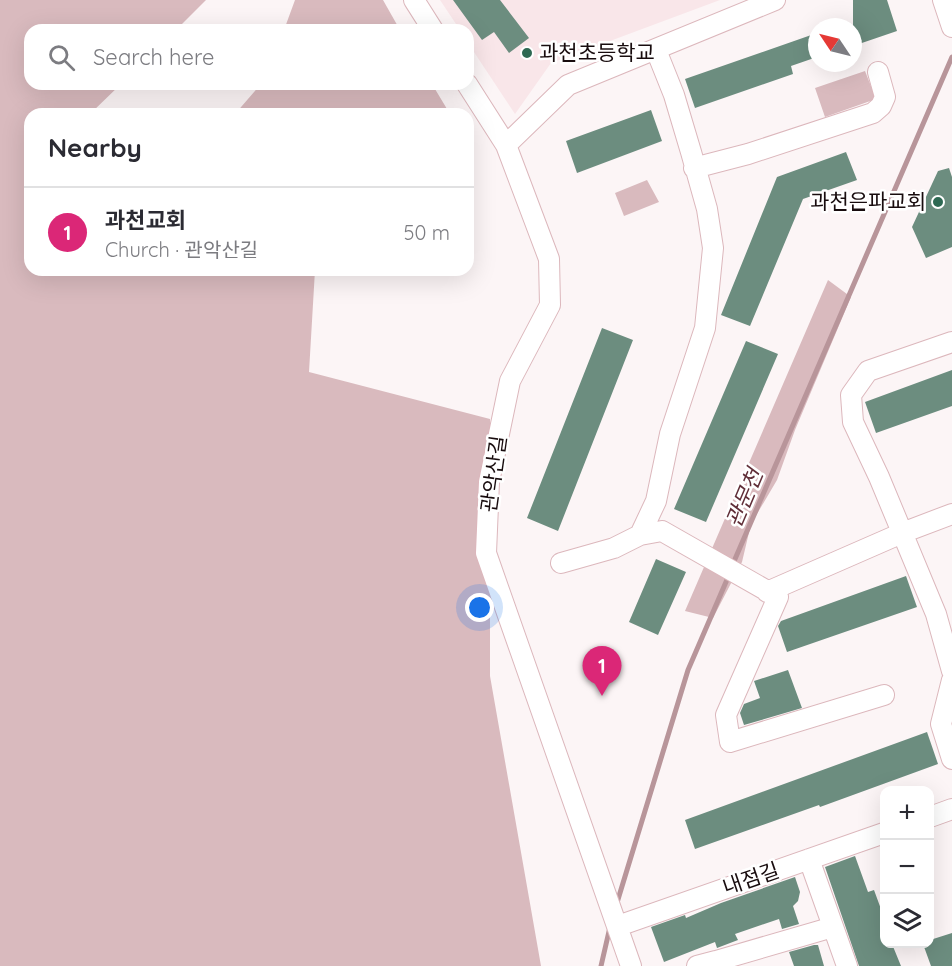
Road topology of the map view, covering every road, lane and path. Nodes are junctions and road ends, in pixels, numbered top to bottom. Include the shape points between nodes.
1 (414, 0) edge
2 (775, 0) edge
3 (429, 24) edge
4 (656, 50) junction
5 (878, 72) dead end
6 (471, 90) edge
7 (506, 145) junction
8 (694, 168) junction
9 (952, 342) edge
10 (952, 514) edge
11 (902, 533) junction
12 (640, 534) junction
13 (561, 562) dead end
14 (767, 592) junction
15 (952, 671) edge
16 (952, 680) edge
17 (884, 695) dead end
18 (952, 758) edge
19 (952, 809) edge
20 (934, 816) edge
21 (880, 835) edge
22 (809, 859) junction
23 (617, 924) junction
24 (833, 927) junction
25 (710, 964) edge
26 (631, 966) edge
27 (847, 966) edge

1 - 3 street
2 - 4 street
4 - 7 street via 568,85
4 - 8 street via 674,96
5 - 8 street via 885,97 873,113
6 - 7 street, 관악산길
7 - 23 street, 관악산길 via 549,259 550,305 510,381 489,482 486,553
8 - 12 street via 707,209 713,248 705,328 670,434 656,501
9 - 11 street via 868,371 851,395 853,422
10 - 11 street
11 - 14 street
11 - 15 street via 936,614
12 - 13 street via 614,548
12 - 14 street via 662,531
14 - 17 street via 778,597 726,715 730,742
16 - 18 street via 941,724
19 - 20 street
21 - 22 street, 내점길
22 - 23 street, 내점길
22 - 24 street
23 - 26 street
24 - 25 street
24 - 27 street

